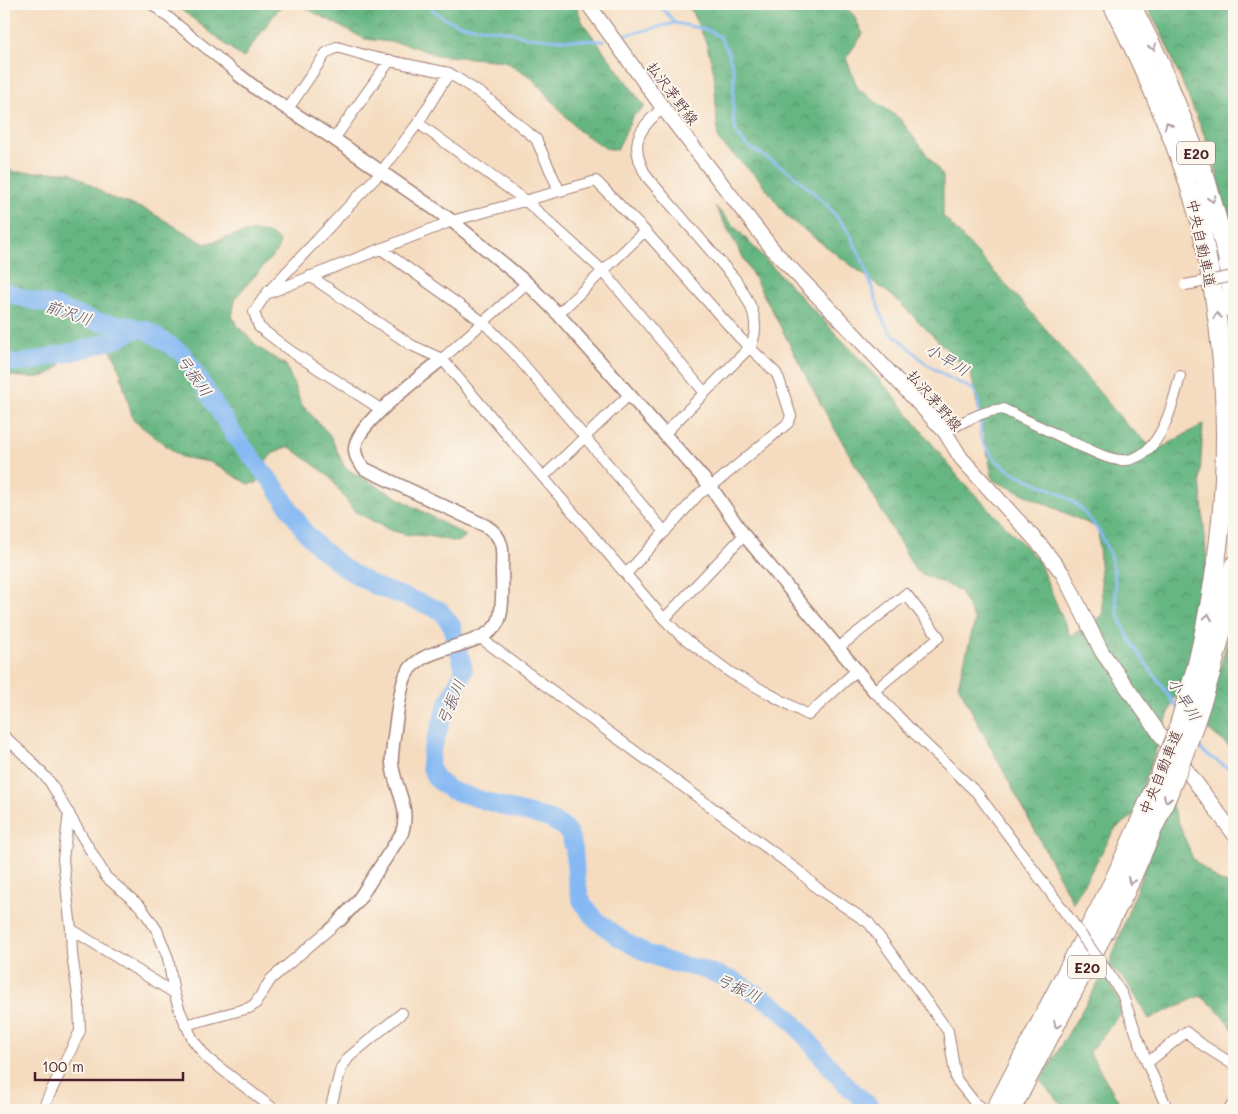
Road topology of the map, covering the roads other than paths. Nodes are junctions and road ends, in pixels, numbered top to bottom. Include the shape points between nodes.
1 (152, 4) edge
2 (588, 4) edge
3 (1112, 4) edge
4 (1131, 4) edge
5 (390, 60) junction
6 (449, 73) junction
7 (239, 75) joint
8 (663, 108) junction
9 (288, 109) junction
10 (418, 123) junction
11 (334, 139) junction
12 (381, 172) junction
13 (559, 190) junction
14 (526, 201) junction
15 (452, 221) junction
16 (645, 231) junction
17 (381, 249) junction
18 (603, 271) junction
19 (310, 276) junction
20 (1234, 276) edge
21 (527, 283) junction
22 (1185, 285) dead end
23 (266, 294) junction
24 (1234, 311) edge
25 (558, 314) junction
26 (484, 322) junction
27 (750, 347) junction
28 (442, 360) junction
29 (1180, 376) dead end
30 (705, 393) junction
31 (629, 395) junction
32 (382, 410) junction
33 (945, 432) junction
34 (664, 433) junction
35 (586, 438) junction
36 (544, 477) junction
37 (711, 487) junction
38 (665, 532) junction
39 (744, 535) junction
40 (1234, 565) edge
41 (626, 574) junction
42 (664, 618) junction
43 (479, 637) junction
44 (838, 648) junction
45 (1205, 667) junction
46 (857, 670) junction
47 (874, 692) junction
48 (4, 736) edge
49 (69, 813) junction
50 (1234, 834) edge
51 (340, 920) joint
52 (71, 929) junction
53 (174, 994) junction
54 (402, 1013) dead end
55 (185, 1025) junction
56 (1147, 1062) junction
57 (1234, 1065) edge
58 (1012, 1098) edge
59 (1234, 1104) edge
60 (42, 1110) edge
61 (275, 1110) edge
62 (330, 1110) edge
63 (986, 1110) edge
64 (1168, 1110) edge
65 (1228, 1110) edge

1 - 7 street
2 - 8 main road, 払沢茅野線
45 -> 3 highway, 中央自動車道 / E20 via 1207,624 1220,536 1226,424 1217,316 1199,220 1188,182 1144,67
4 -> 24 highway, 中央自動車道 / E20 via 1159,60 1206,179 1218,218
5 - 6 street
5 - 9 street via 337,47 326,53
5 - 11 street
6 - 10 street
6 - 13 street via 486,97 536,139
7 - 9 street
8 - 27 street via 645,124 639,135 636,149 639,163 647,177 747,297 756,328
8 - 33 main road, 払沢茅野線 via 774,251
9 - 11 street
10 - 12 street
10 - 14 street
11 - 12 street
12 - 15 street
12 - 23 street
13 - 14 street
13 - 16 street via 596,181
14 - 15 street
14 - 18 street
15 - 17 street
15 - 21 street
16 - 18 street
16 - 27 street
17 - 19 street
17 - 26 street
18 - 25 street
18 - 30 street
19 - 23 street
19 - 28 street via 411,345
20 - 22 street, bridge
21 - 25 street
21 - 26 street
23 - 32 street via 254,312 259,327
25 - 31 street
26 - 28 street
26 - 35 street
27 - 30 street
27 - 37 street via 776,373 791,416 788,423
28 - 32 street
28 - 36 street
29 - 33 street via 1172,408 1158,437 1141,455 1127,460 1104,456 1003,409 973,417
30 - 34 street
31 - 34 street
31 - 35 street
32 - 43 street via 365,426 354,448 357,460 365,469 486,526 495,531 500,540 503,551 498,622
33 - 50 main road, 払沢茅野線 via 962,458 1062,574 1102,652
34 - 37 street
35 - 36 street
35 - 38 street
36 - 41 street
37 - 38 street via 700,493
37 - 39 street
38 - 41 street
39 - 42 street
39 - 44 street
40 - 45 highway, 中央自動車道 / E20 via 1223,627
41 - 42 street
42 - 46 street via 680,635 731,673 808,715
43 - 51 street via 422,658 404,678 392,763 406,821 402,833 357,902
43 - 63 street via 800,872 817,888 869,923 948,1031 956,1078 975,1103
44 - 46 street
44 - 47 street via 906,594 939,637
45 - 58 highway, 中央自動車道 / E20, bridge via 1174,741 1144,832 1113,882
46 - 47 street
47 - 56 street, bridge via 977,794 1070,920 1122,994
48 - 49 street via 50,782
49 - 52 street via 63,859
49 - 53 street via 106,876 141,907 157,930 168,958
51 - 55 street via 271,979 249,1008
52 - 53 street
52 - 60 street via 80,1031
53 - 55 street
54 - 62 street via 349,1057 341,1068
55 - 61 street via 207,1058
56 - 57 street via 1186,1032
56 - 64 street
58 - 63 highway, 中央自動車道 / E20
59 - 65 street

